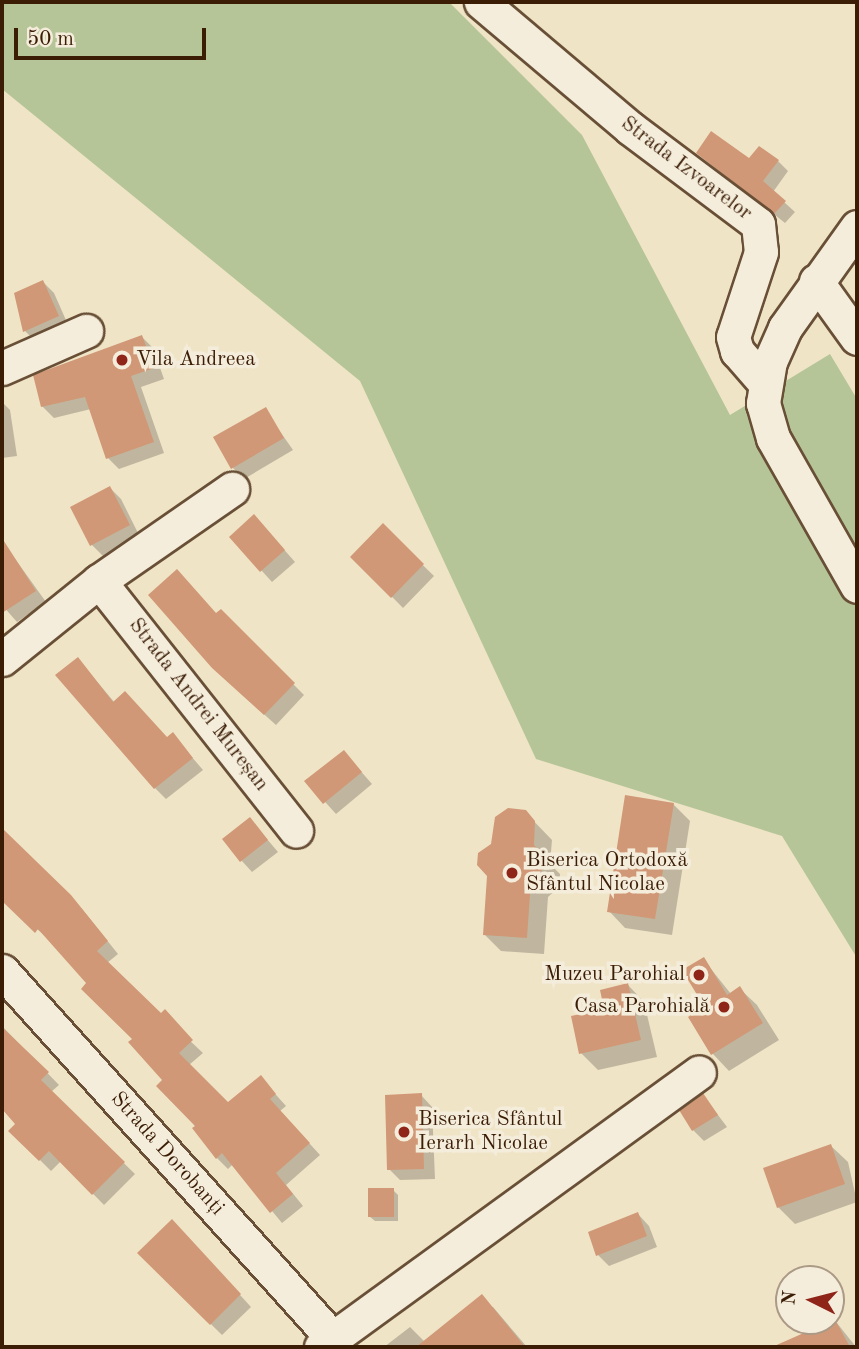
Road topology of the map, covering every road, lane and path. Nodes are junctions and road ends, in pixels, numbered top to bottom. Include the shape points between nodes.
1 (481, 2) edge
2 (857, 227) edge
3 (817, 281) junction
4 (86, 331) dead end
5 (857, 338) edge
6 (2, 368) edge
7 (764, 382) junction
8 (232, 489) dead end
9 (99, 581) junction
10 (857, 586) edge
11 (2, 659) edge
12 (296, 830) dead end
13 (2, 971) edge
14 (699, 1072) dead end
15 (327, 1343) edge

1 - 7 street, Strada Izvoarelor via 601,105 758,224 761,252 733,337 737,351
2 - 3 street
3 - 5 street
3 - 7 street via 785,328
4 - 6 street
7 - 10 street via 763,403 773,438
8 - 9 street
9 - 11 street
9 - 12 street, Strada Andrei Mureșan
13 - 15 street, Strada Dorobanți
14 - 15 street

